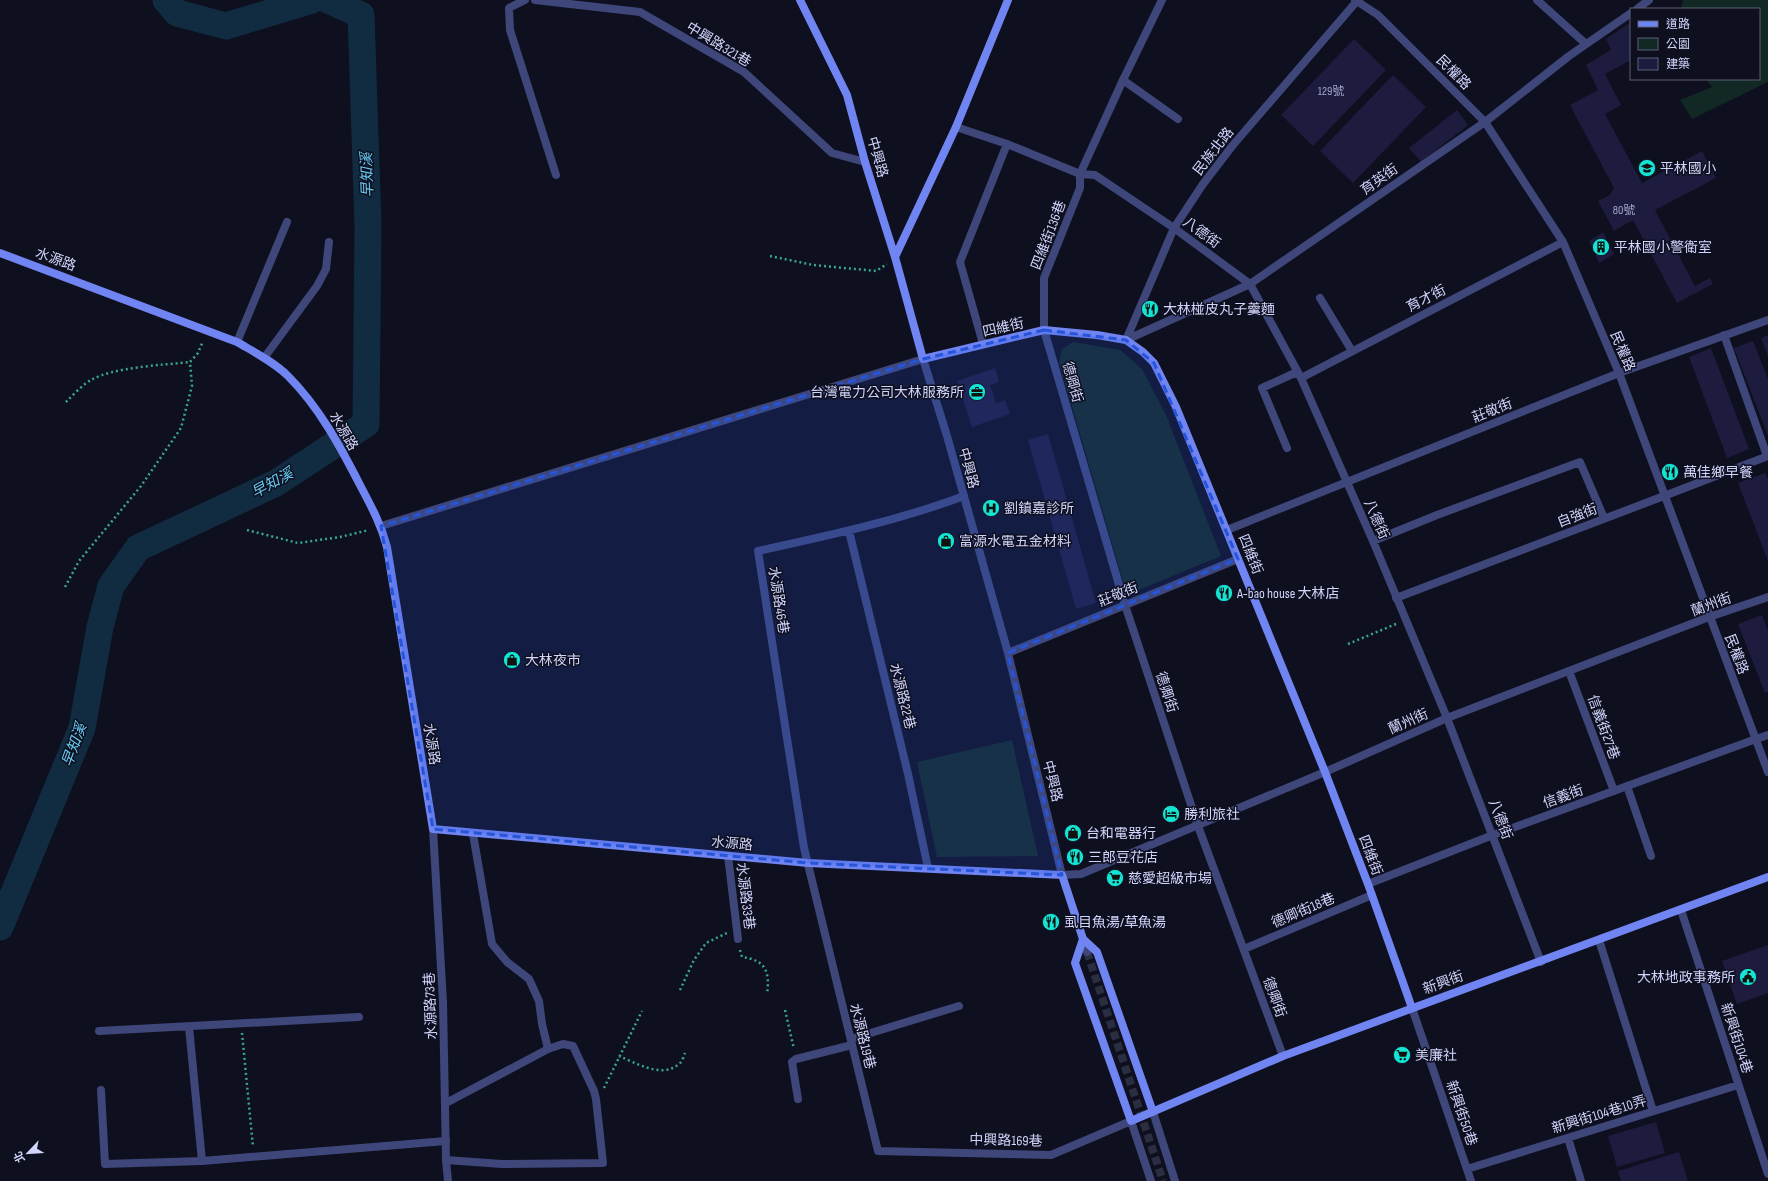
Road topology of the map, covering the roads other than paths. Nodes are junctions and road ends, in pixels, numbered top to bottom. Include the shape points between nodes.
1 (525, 0) edge
2 (536, 0) edge
3 (800, 0) edge
4 (1008, 0) edge
5 (1162, 0) edge
6 (1356, 0) edge
7 (1537, 0) edge
8 (1649, 0) edge
9 (1638, 8) edge
10 (1630, 14) edge
11 (1586, 44) junction
12 (1123, 80) junction
13 (1178, 119) dead end
14 (1485, 122) junction
15 (956, 127) junction
16 (1007, 144) junction
17 (865, 162) junction
18 (1080, 174) junction
19 (556, 175) dead end
20 (287, 222) dead end
21 (1174, 228) junction
22 (329, 242) dead end
23 (1563, 242) junction
24 (0, 253) edge
25 (895, 257) junction
26 (1250, 284) junction
27 (1320, 298) dead end
28 (1768, 320) edge
29 (1044, 330) junction
30 (1724, 335) junction
31 (1126, 340) junction
32 (237, 342) junction
33 (983, 344) junction
34 (1352, 351) junction
35 (264, 358) junction
36 (923, 360) junction
37 (1619, 373) junction
38 (1299, 375) junction
39 (1287, 448) dead end
40 (1767, 456) edge
41 (1346, 483) junction
42 (964, 496) junction
43 (1664, 496) junction
44 (1604, 518) junction
45 (381, 526) junction
46 (1227, 530) junction
47 (849, 531) junction
48 (1373, 541) junction
49 (1238, 559) junction
50 (1768, 597) edge
51 (1396, 598) junction
52 (1125, 606) junction
53 (1710, 617) junction
54 (1008, 653) junction
55 (1570, 671) junction
56 (1447, 718) junction
57 (1768, 735) edge
58 (1756, 739) junction
59 (1325, 772) junction
60 (1768, 772) edge
61 (1627, 786) junction
62 (1614, 791) junction
63 (1198, 826) junction
64 (433, 829) junction
65 (473, 834) junction
66 (1493, 835) junction
67 (728, 856) junction
68 (1652, 856) dead end
69 (808, 863) junction
70 (928, 868) junction
71 (1062, 875) junction
72 (1768, 877) edge
73 (1368, 884) junction
74 (1372, 895) junction
75 (1681, 910) junction
76 (738, 939) road end
77 (1082, 939) junction
78 (1599, 940) junction
79 (1244, 949) junction
80 (1087, 952) tunnel mouth
81 (1540, 962) junction
82 (959, 1006) dead end
83 (1412, 1008) junction
84 (359, 1017) dead end
85 (189, 1026) junction
86 (99, 1031) dead end
87 (852, 1042) junction
88 (548, 1049) junction
89 (1284, 1056) junction
90 (1738, 1085) junction
91 (101, 1090) dead end
92 (798, 1099) dead end
93 (446, 1103) junction
94 (1653, 1111) junction
95 (1153, 1112) junction
96 (1131, 1121) junction
97 (1568, 1138) junction
98 (446, 1141) junction
99 (945, 1152) joint
100 (446, 1160) junction
101 (202, 1161) junction
102 (1467, 1169) junction
103 (1768, 1174) edge
104 (448, 1181) edge
105 (1151, 1181) edge
106 (1175, 1181) edge
107 (1471, 1181) edge
108 (1581, 1181) edge

1 - 19 street via 509,8 510,30
2 - 17 street, 中興路321巷 via 640,12 744,72 832,153
3 - 17 street, 中興路 via 847,94
4 - 15 street
5 - 12 street
6 - 14 street, 民權路 via 1378,15
6 - 21 street, 民族北路 via 1233,145
7 - 11 street
8 - 9 street
10 - 11 street, 育英街
11 - 14 street, 育英街
12 - 13 street
12 - 18 street
14 - 23 street, 民權路
14 - 26 street, 育英街
15 - 16 street, 八德街
15 - 25 street
16 - 18 street, 八德街
16 - 33 street via 960,262
17 - 25 street, 中興路
18 - 21 street, 八德街 via 1095,174
18 - 29 street, 四維街136巷 via 1080,188 1044,278
20 - 32 street
21 - 26 street, 八德街
21 - 31 street, 民族北路
22 - 35 street via 326,268 317,286
23 - 34 street, 育才街
23 - 37 street, 民權路
24 - 32 street, 水源路
25 - 36 street, 中興路
26 - 31 street, 育英街
26 - 38 street, 八德街
27 - 34 street
28 - 30 street, 莊敬街
29 - 31 street, 四維街
29 - 33 street, 四維街
29 - 52 street, 德卿街
30 - 37 street, 莊敬街
30 - 40 street
31 - 46 street, 四維街 via 1154,363 1176,408
32 - 35 street, 水源路
33 - 36 street, 四維街
34 - 38 street, 育才街
35 - 45 street, 水源路 via 287,375 313,405 350,465
36 - 42 street, 中興路
36 - 45 street
37 - 41 street, 莊敬街
37 - 43 street, 民權路
38 - 39 street, 育才街 via 1262,388
38 - 41 street, 八德街
40 - 43 street, 自強街
41 - 46 street, 莊敬街
41 - 48 street, 八德街
42 - 47 street, 水源路46巷
42 - 54 street, 中興路
43 - 44 street, 自強街
43 - 53 street, 民權路
44 - 48 street via 1580,462
44 - 51 street, 自強街
45 - 64 street, 水源路 via 387,547
46 - 49 street, 四維街
47 - 69 street, 水源路46巷 via 758,551
47 - 70 street, 水源路22巷
48 - 51 street, 八德街
49 - 52 street, 莊敬街
49 - 59 street, 四維街
50 - 53 street, 蘭州街
51 - 56 street, 八德街
52 - 54 street, 莊敬街
52 - 63 street, 德卿街
53 - 55 street, 蘭州街
53 - 58 street, 民權路
54 - 71 street, 中興路
55 - 56 street, 蘭州街
55 - 62 street, 信義街27巷
56 - 59 street, 蘭州街
56 - 66 street, 八德街
57 - 58 street, 信義街
58 - 60 street, 民權路
58 - 61 street, 信義街
59 - 63 street, 蘭州街
59 - 73 street, 四維街
61 - 62 street, 信義街
61 - 68 street
62 - 66 street, 信義街
63 - 71 street, 蘭州街 via 1081,874
63 - 79 street, 德卿街
64 - 65 street, 水源路
64 - 93 street, 水源路73巷
65 - 67 street, 水源路
65 - 88 street via 492,944 507,962 528,979 539,1001
66 - 73 street, 信義街
66 - 81 street, 八德街
67 - 69 street, 水源路
67 - 76 street, 水源路33巷
69 - 70 street, 水源路
69 - 87 street, 水源路19巷
70 - 71 street, 水源路
71 - 77 street, 中興路
72 - 75 street, 新興街
73 - 74 street, 四維街
74 - 79 street, 德卿街18巷
74 - 83 street, 四維街
75 - 78 street, 新興街
75 - 90 street, 新興街104巷
77 - 80 street, 中興路
77 - 95 street via 1097,952
77 - 96 street via 1075,963
78 - 81 street, 新興街
78 - 94 street
79 - 89 street, 德卿街
81 - 83 street, 新興街
82 - 87 street
83 - 89 street, 新興街
83 - 102 street, 新興街50巷
84 - 85 street
85 - 86 street
85 - 101 street
87 - 92 street via 792,1062
87 - 99 street, 水源路19巷 via 878,1151
88 - 93 street
88 - 100 street via 563,1044 573,1046 594,1091 603,1163 502,1164
89 - 95 street, 新興街
90 - 94 street, 新興街104巷10弄
90 - 103 street, 新興街104巷
91 - 101 street via 105,1164
93 - 98 street, 水源路73巷
94 - 97 street, 新興街104巷10弄
95 - 96 street, 新興街
95 - 106 street
96 - 99 street, 中興路169巷 via 1051,1154
96 - 105 street
97 - 102 street, 新興街104巷10弄
97 - 108 street
98 - 100 street, 水源路73巷
98 - 101 street
100 - 104 street, 水源路73巷
102 - 107 street, 新興街50巷

